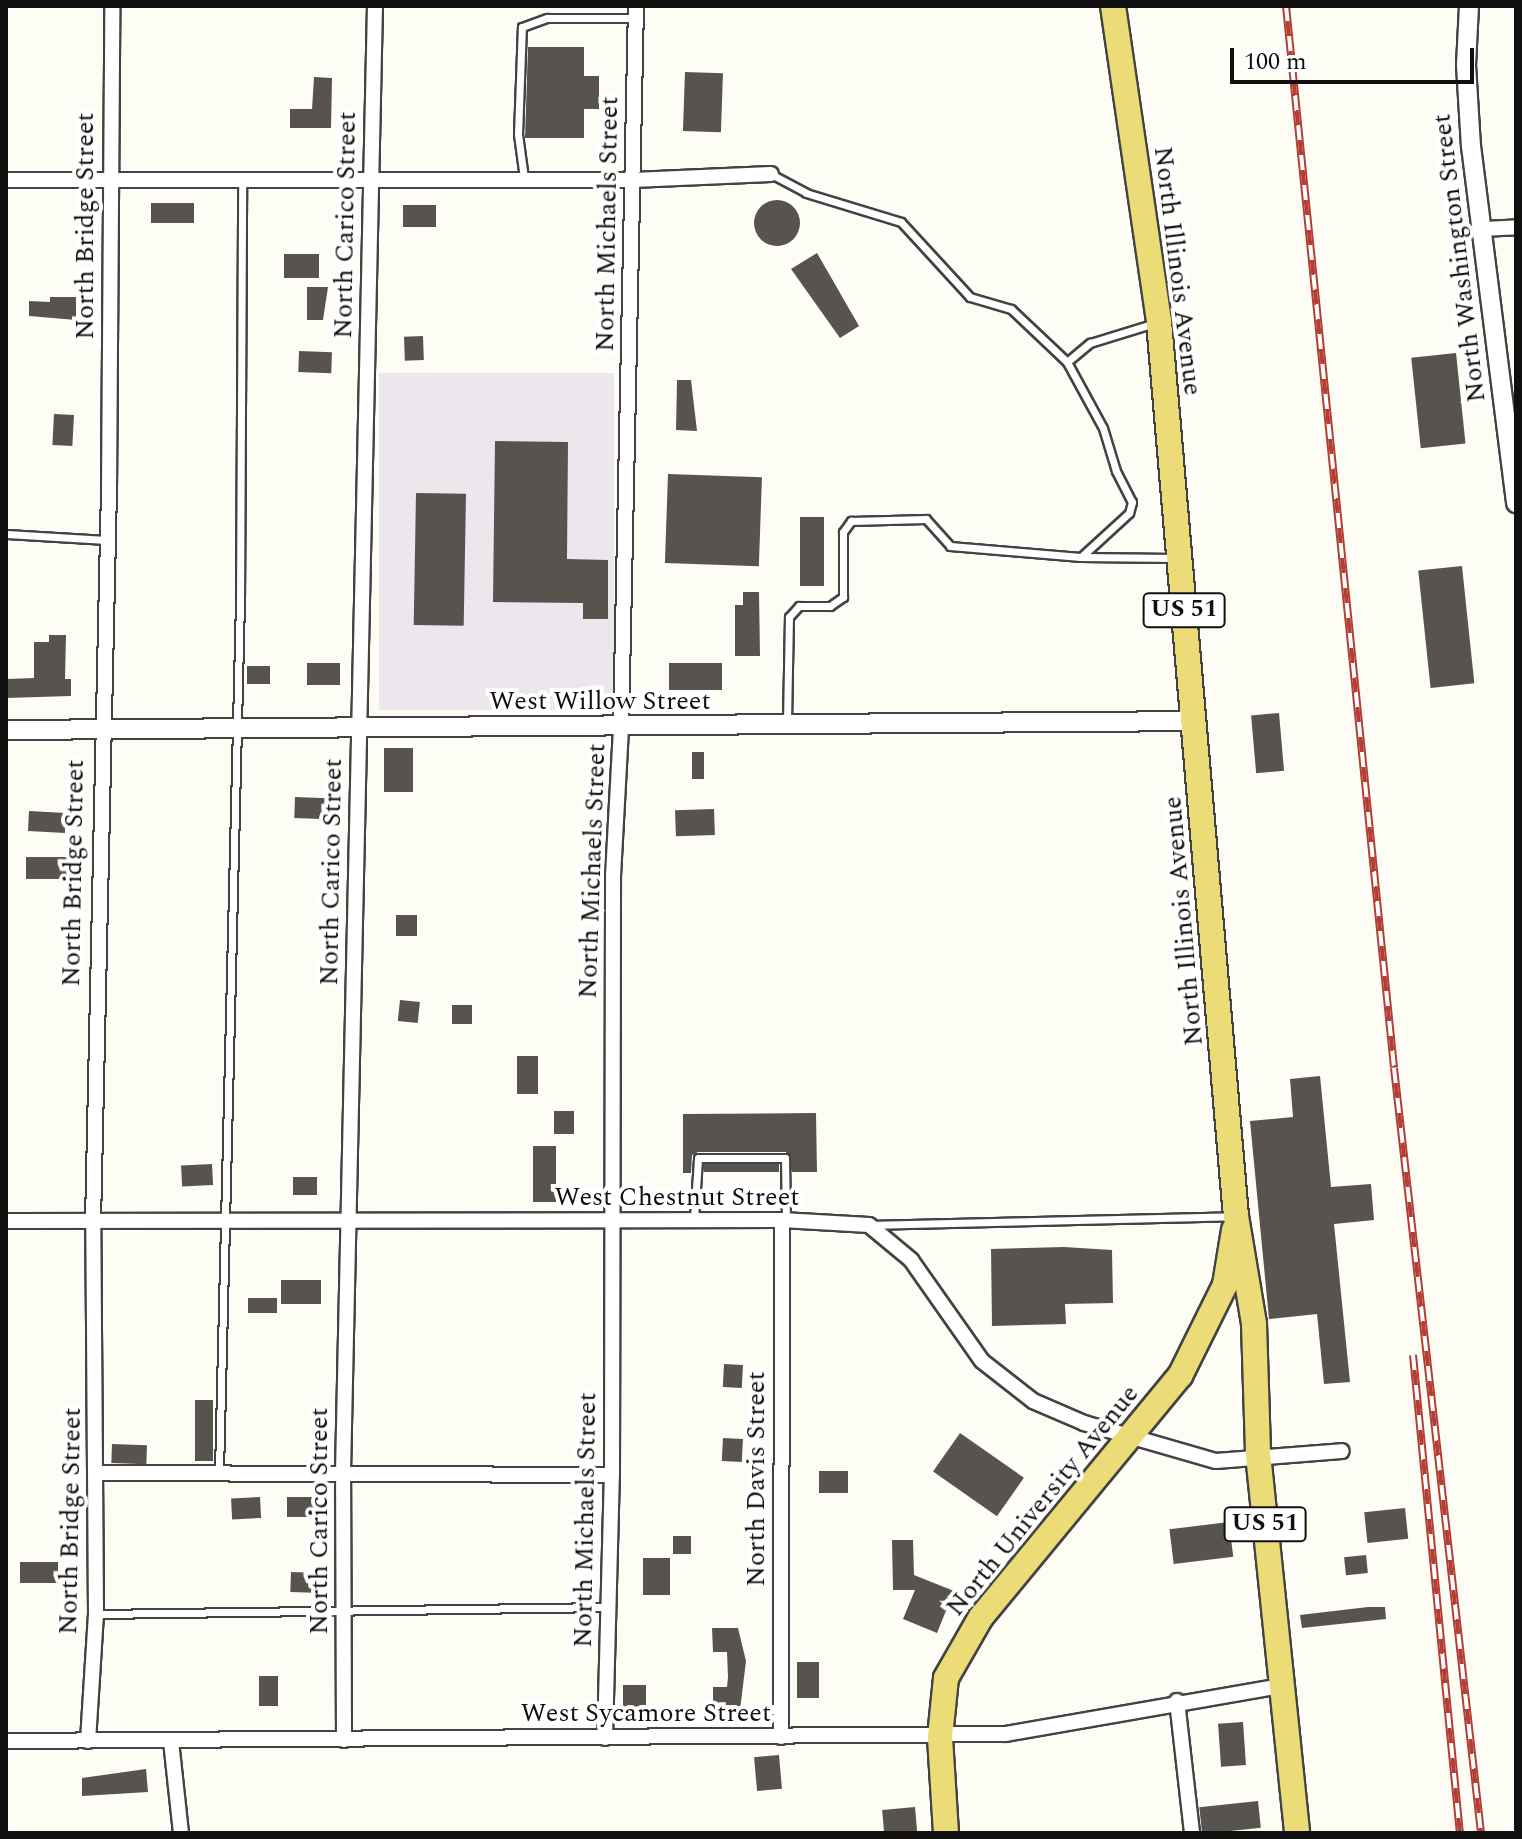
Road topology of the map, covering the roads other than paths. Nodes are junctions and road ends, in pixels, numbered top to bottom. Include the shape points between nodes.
1 (112, 6) edge
2 (375, 6) edge
3 (1113, 6) edge
4 (1469, 6) edge
5 (636, 12) edge
6 (771, 174) joint
7 (524, 178) junction
8 (6, 180) edge
9 (633, 180) junction
10 (110, 181) junction
11 (242, 181) junction
12 (369, 181) junction
13 (1516, 227) edge
14 (1483, 229) junction
15 (1159, 322) junction
16 (1067, 362) junction
17 (1514, 473) edge
18 (1516, 503) edge
19 (6, 534) edge
20 (107, 540) junction
21 (1081, 557) junction
22 (1181, 558) junction
23 (1194, 721) junction
24 (621, 727) junction
25 (787, 727) junction
26 (359, 728) junction
27 (233, 729) junction
28 (6, 730) edge
29 (100, 730) junction
30 (1236, 1216) junction
31 (784, 1220) junction
32 (6, 1221) edge
33 (694, 1221) junction
34 (93, 1222) junction
35 (223, 1222) junction
36 (612, 1222) junction
37 (348, 1223) junction
38 (869, 1225) junction
39 (1133, 1436) junction
40 (1342, 1451) dead end
41 (1258, 1454) junction
42 (219, 1472) junction
43 (343, 1472) junction
44 (98, 1473) junction
45 (612, 1475) junction
46 (609, 1607) junction
47 (343, 1608) junction
48 (96, 1614) junction
49 (1282, 1686) junction
50 (1177, 1701) junction
51 (781, 1737) junction
52 (940, 1737) junction
53 (605, 1738) junction
54 (344, 1740) junction
55 (6, 1741) edge
56 (88, 1741) junction
57 (171, 1741) junction
58 (181, 1833) edge
59 (946, 1833) edge
60 (1192, 1833) edge
61 (1297, 1833) edge

1 - 10 street, North Bridge Street
2 - 12 street, North Carico Street
3 - 15 main road, North Illinois Avenue / US 51
4 - 14 street, North Washington Street via 1468,106
5 - 7 lane via 547,18 522,27 518,134
5 - 9 street, North Michaels Street
6 - 9 street
6 - 16 lane via 806,193 901,222 970,297 1011,309
7 - 9 street
7 - 12 street
8 - 10 street
9 - 24 street, North Michaels Street
10 - 11 street
10 - 20 street, North Bridge Street
11 - 12 street
11 - 27 lane via 240,602
12 - 26 street, North Carico Street
13 - 14 street
14 - 17 street, North Washington Street
15 - 16 lane via 1111,333
15 - 22 main road, North Illinois Avenue / US 51
16 - 21 lane via 1103,428 1132,502 1129,513
17 - 18 street, North Washington Street
19 - 20 lane
20 - 29 street, North Bridge Street
21 - 22 lane
21 - 25 lane via 950,546 926,519 851,521 843,532 843,597 830,606 799,606 789,617
22 - 23 main road, North Illinois Avenue / US 51
23 - 25 street, West Willow Street
23 - 30 main road, North Illinois Avenue / US 51
24 - 25 street, West Willow Street
24 - 26 street, West Willow Street
24 - 36 street, North Michaels Street via 613,876
26 - 27 street, West Willow Street
26 - 37 street, North Carico Street
27 - 29 street, West Willow Street
27 - 35 lane
28 - 29 street, West Willow Street
29 - 34 street, North Bridge Street
30 - 38 lane
30 - 39 main road, North University Avenue / US 51 via 1225,1285 1207,1329 1180,1376
30 - 41 main road, North Illinois Avenue / US 51 via 1254,1324
31 - 33 street, West Chestnut Street
31 - 33 lane via 785,1158 698,1158
31 - 38 street, West Chestnut Street
31 - 51 street, North Davis Street
32 - 34 street, West Chestnut Street
33 - 36 street, West Chestnut Street
34 - 35 street, West Chestnut Street
34 - 44 street, North Bridge Street
35 - 37 street, West Chestnut Street
35 - 42 lane
36 - 37 street, West Chestnut Street
36 - 45 street, North Michaels Street
37 - 43 street, North Carico Street
38 - 39 street via 911,1260 982,1361 1033,1401
39 - 41 street via 1216,1461
39 - 52 main road, North University Avenue / US 51 via 981,1617 946,1678
40 - 41 street
41 - 49 main road, North Illinois Avenue / US 51
42 - 43 street
42 - 44 street
43 - 45 street
43 - 47 street, North Carico Street
44 - 48 street, North Bridge Street
45 - 46 street, North Michaels Street
46 - 47 lane
46 - 53 street, North Michaels Street
47 - 48 lane
47 - 54 street, North Carico Street
48 - 56 street, North Bridge Street
49 - 50 street, West Sycamore Street
49 - 61 main road, North Illinois Avenue / US 51
50 - 52 street, West Sycamore Street via 1006,1734
50 - 60 street
51 - 52 street, West Sycamore Street
51 - 53 street, West Sycamore Street
52 - 59 main road, North University Avenue / US 51
53 - 54 street, West Sycamore Street
54 - 57 street, West Sycamore Street
55 - 56 street, West Sycamore Street
56 - 57 street, West Sycamore Street
57 - 58 street

